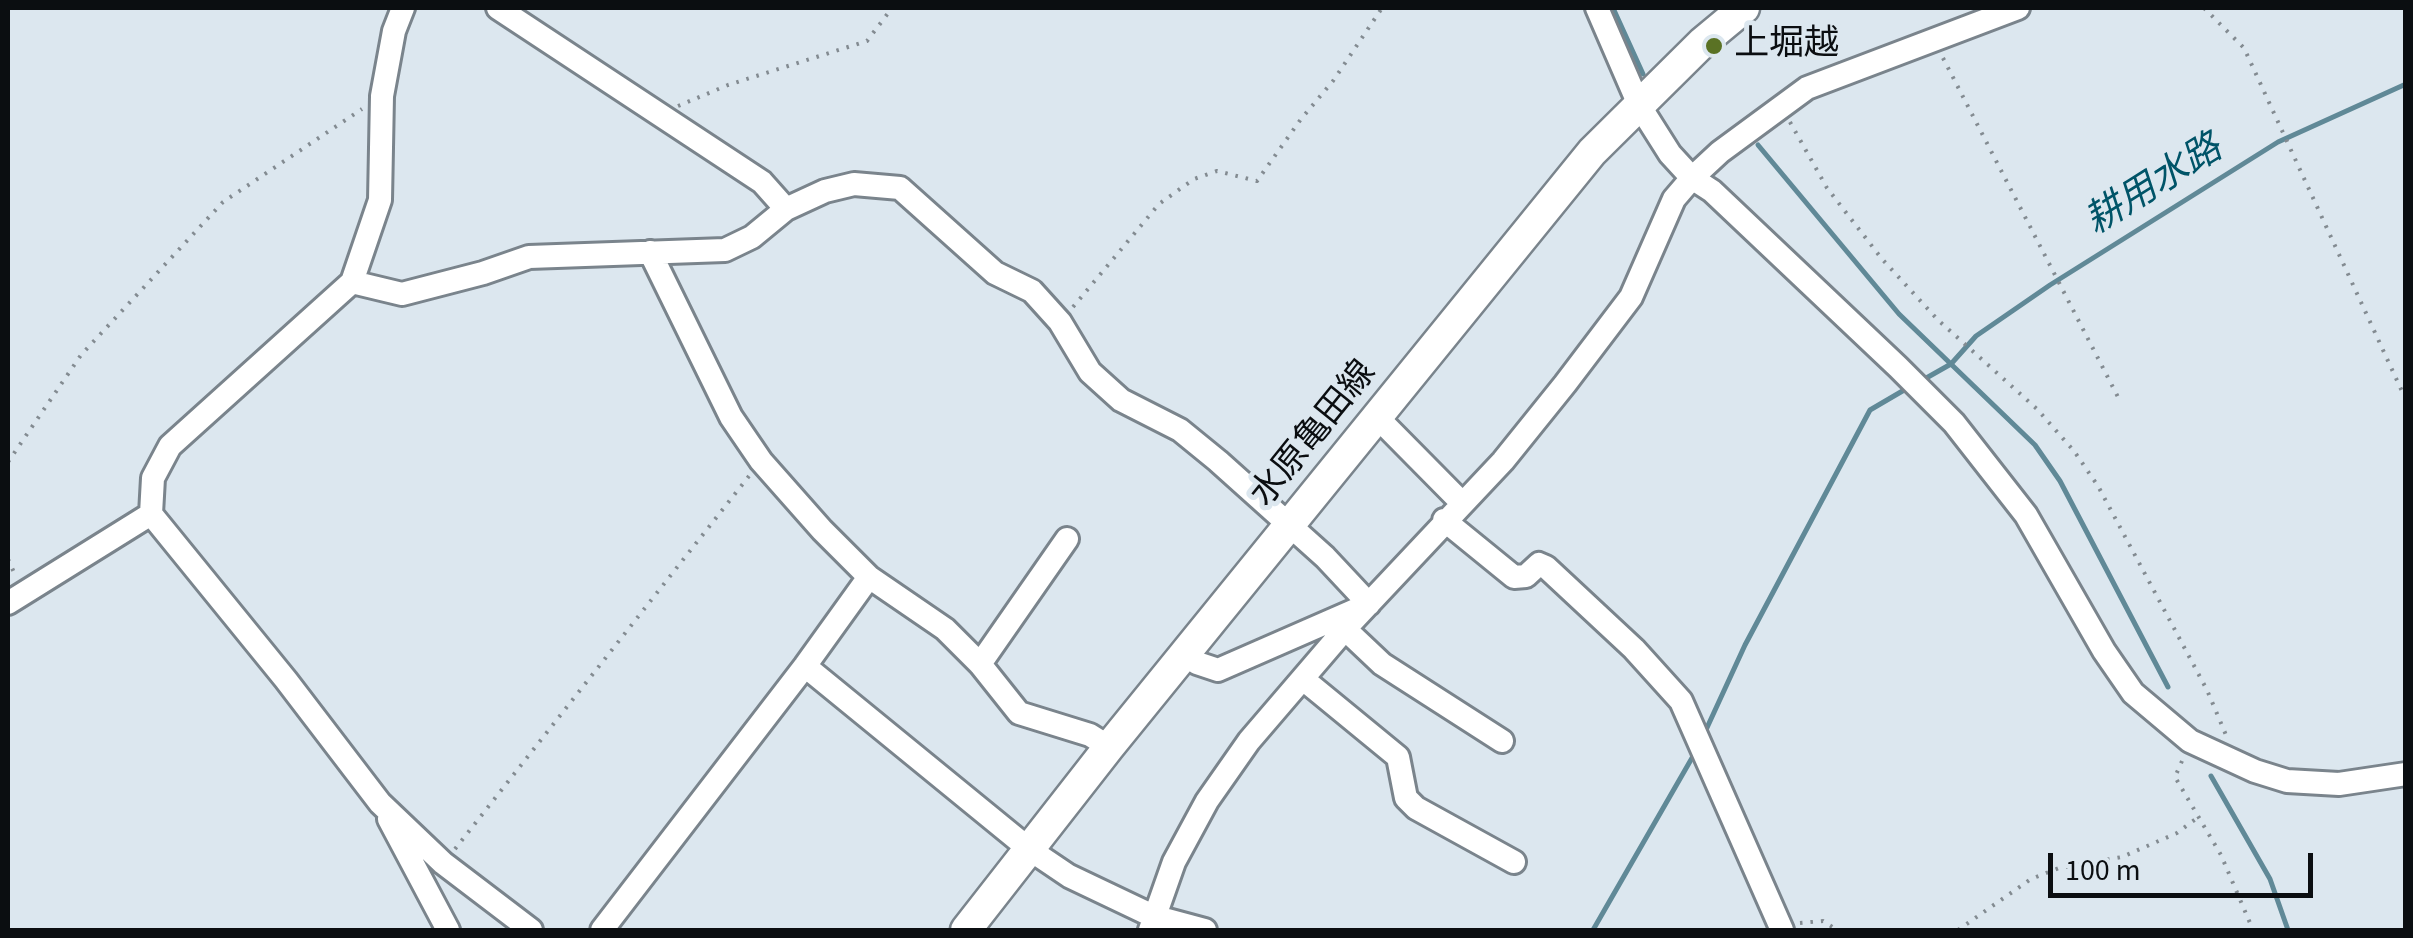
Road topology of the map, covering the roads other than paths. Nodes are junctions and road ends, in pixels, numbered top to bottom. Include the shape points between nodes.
1 (403, 8) edge
2 (498, 8) edge
3 (1597, 8) edge
4 (1744, 8) edge
5 (2018, 8) edge
6 (1640, 105) junction
7 (1692, 178) junction
8 (786, 210) junction
9 (650, 252) junction
10 (352, 282) junction
11 (1378, 418) junction
12 (1461, 502) junction
13 (151, 514) junction
14 (1444, 520) junction
15 (1289, 524) junction
16 (1068, 539) dead end
17 (868, 577) junction
18 (8, 603) edge
19 (1369, 604) junction
20 (1345, 629) junction
21 (1186, 653) junction
22 (980, 664) junction
23 (805, 666) junction
24 (1302, 679) junction
25 (1502, 741) dead end
26 (1108, 748) junction
27 (2406, 774) edge
28 (380, 803) junction
29 (1029, 849) junction
30 (1514, 862) dead end
31 (1152, 923) edge
32 (1789, 927) edge
33 (448, 930) edge
34 (530, 930) edge
35 (602, 930) edge
36 (966, 930) edge
37 (1205, 930) edge

1 - 10 street via 382,96 380,200
2 - 8 street via 762,182
3 - 6 street
4 - 6 main road, 水原亀田線
5 - 7 street via 1807,88
6 - 7 street
6 - 11 main road, 水原亀田線 via 1592,152
7 - 12 street via 1674,199 1631,297 1503,462
7 - 27 street via 1954,423 2026,515 2133,693 2190,741 2287,781 2338,784
8 - 9 street via 724,250
8 - 15 street via 854,184 900,188 995,273 1032,291 1090,372 1121,400 1180,430
9 - 10 street via 530,257 402,294
9 - 17 street via 731,417 761,460
10 - 13 street via 170,446 153,478
11 - 12 street
11 - 15 main road, 水原亀田線
12 - 14 street
13 - 18 street
13 - 28 street
14 - 19 street
14 - 32 street via 1514,577 1546,567 1681,701
15 - 19 street
15 - 21 main road, 水原亀田線
16 - 22 street
17 - 22 street via 945,630
17 - 23 street
19 - 20 street
19 - 21 street via 1218,670
20 - 24 street
20 - 25 street via 1382,664
21 - 26 main road, 水原亀田線
22 - 26 street via 1019,713 1090,735
23 - 29 street
23 - 35 street
24 - 30 street via 1398,757 1406,798 1416,808
24 - 31 street via 1207,801 1174,862
26 - 29 main road, 水原亀田線
28 - 33 street
28 - 34 street via 444,864
29 - 31 street
29 - 36 main road, 水原亀田線
31 - 37 street

